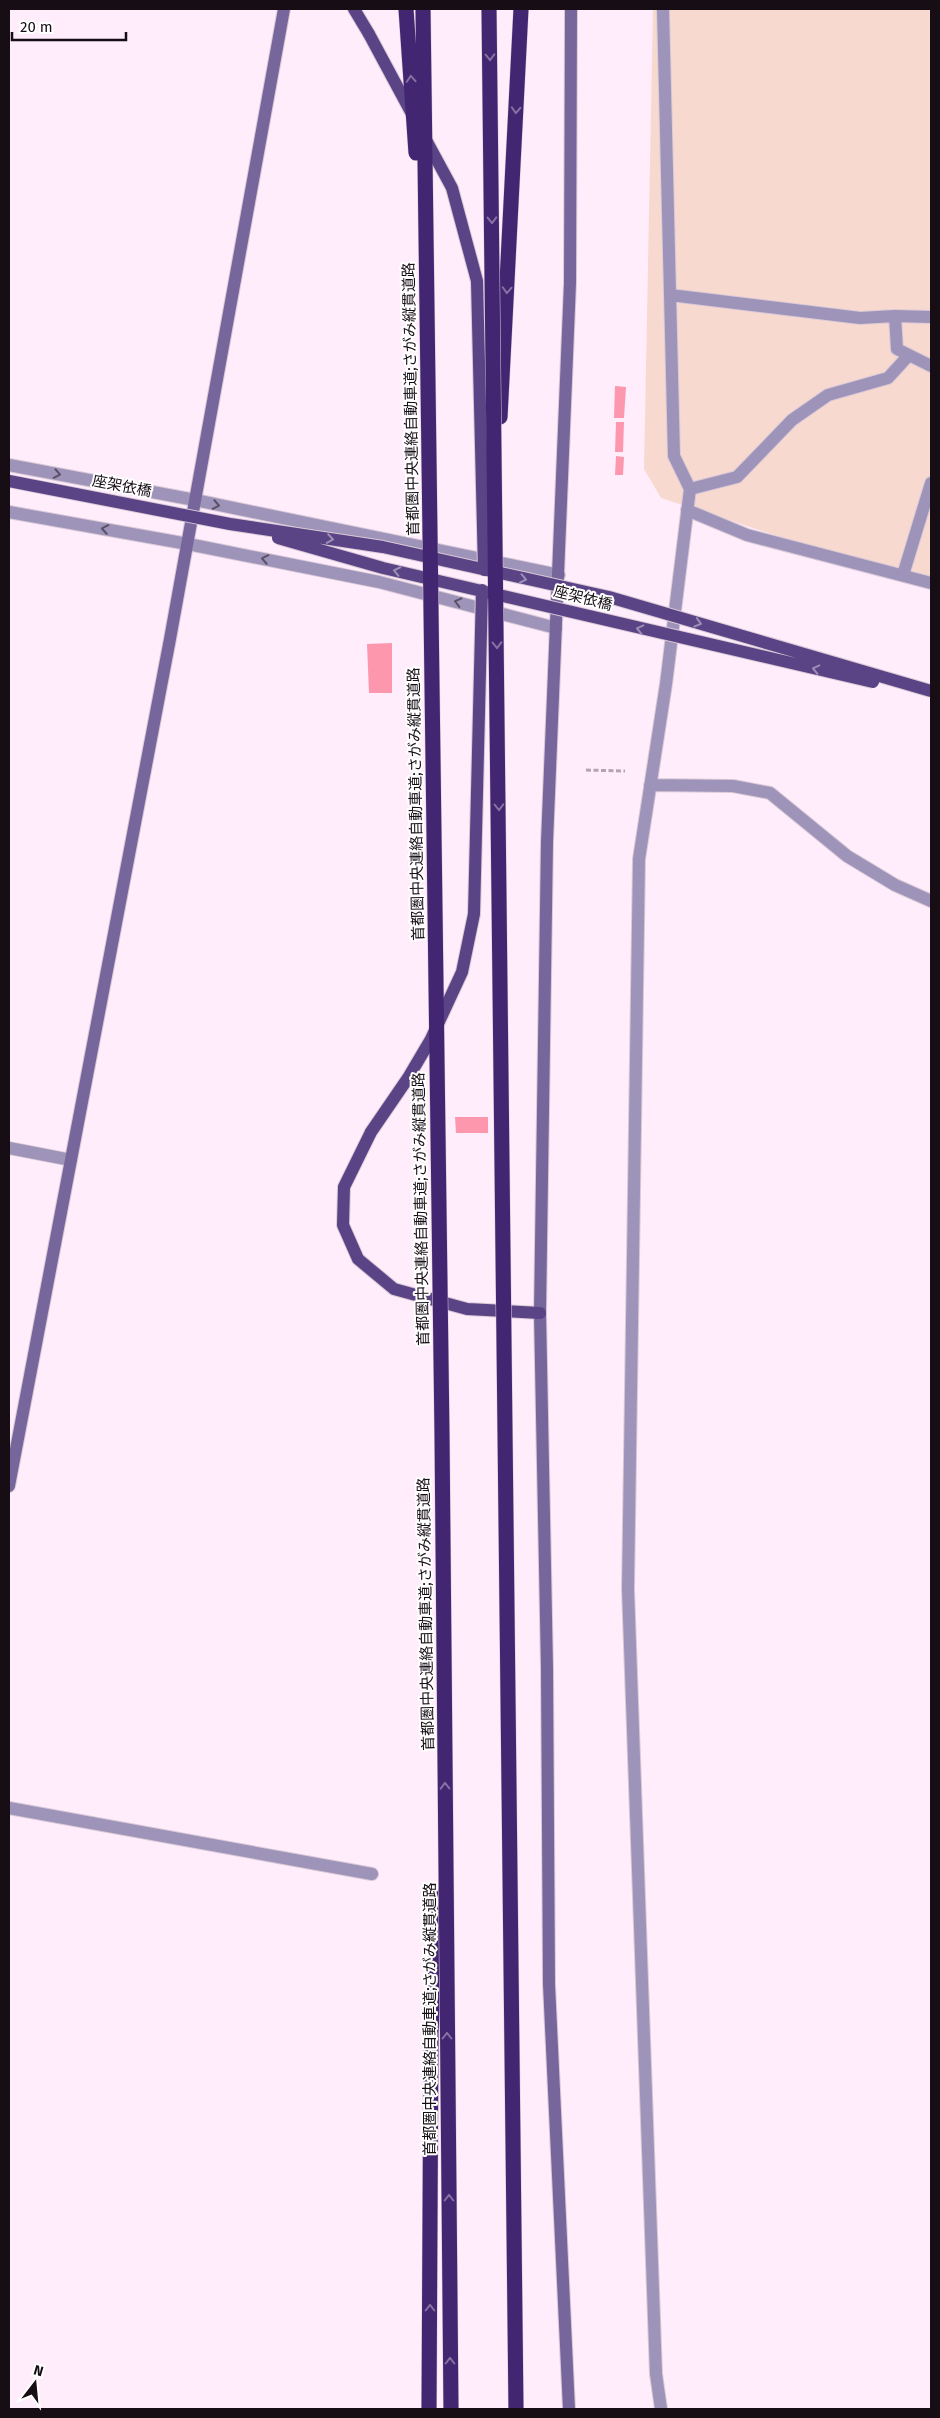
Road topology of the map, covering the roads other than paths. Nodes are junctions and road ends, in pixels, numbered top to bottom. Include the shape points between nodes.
1 (284, 9) edge
2 (354, 9) edge
3 (406, 9) edge
4 (423, 9) edge
5 (489, 9) edge
6 (521, 9) edge
7 (571, 9) edge
8 (663, 9) edge
9 (670, 295) junction
10 (895, 316) junction
11 (931, 317) edge
12 (428, 319) junction
13 (909, 355) junction
14 (931, 366) edge
15 (9, 465) edge
16 (9, 481) edge
17 (931, 483) edge
18 (690, 489) junction
19 (495, 491) junction
20 (195, 500) junction
21 (687, 510) junction
22 (9, 512) edge
23 (230, 524) junction
24 (188, 544) junction
25 (484, 570) junction
26 (559, 575) junction
27 (903, 575) junction
28 (931, 583) edge
29 (482, 590) junction
30 (556, 628) junction
31 (931, 691) edge
32 (931, 696) edge
33 (650, 785) junction
34 (931, 902) edge
35 (9, 1148) edge
36 (71, 1160) junction
37 (540, 1313) junction
38 (9, 1486) edge
39 (9, 1808) edge
40 (446, 1817) junction
41 (372, 1874) dead end
42 (429, 2409) edge
43 (450, 2409) edge
44 (516, 2409) edge
45 (569, 2409) edge
46 (661, 2409) edge

1 - 20 street
2 - 25 main road, bridge via 452,188 477,281
12 -> 3 highway, bridge
4 - 12 highway, 首都圏中央連絡自動車道;さがみ縦貫道路, bridge
5 -> 19 highway, bridge
6 -> 19 highway, bridge
7 - 26 street via 570,284
8 - 9 street
9 - 10 street via 860,318
9 - 18 street via 674,456
10 - 11 street
10 - 13 street via 897,349
40 -> 12 highway, 首都圏中央連絡自動車道;さがみ縦貫道路, bridge
13 - 14 street
13 - 18 street via 888,378 828,395 799,415 737,477
15 -> 20 street
16 - 23 main road, 座架依橋, bridge
17 - 27 street
18 - 21 street
19 -> 44 highway, bridge
20 - 24 street
20 -> 26 street
21 - 27 street via 746,535
21 - 33 street
24 -> 22 street
23 -> 25 main road, 座架依橋, bridge via 384,547
29 -> 23 main road, 座架依橋, bridge via 383,568
30 -> 24 street via 379,582
24 - 36 street
25 -> 31 main road, 座架依橋, bridge via 609,597
26 - 30 street
27 - 28 street
32 -> 29 main road, 座架依橋, bridge
29 - 37 main road, bridge via 474,914 462,972 431,1039 371,1132 344,1186 343,1225 358,1258 394,1289 467,1309
30 - 37 street via 547,842
33 - 34 street via 733,786 770,794 847,856
33 - 46 street via 639,859 628,1589 656,2374
35 - 36 street
36 - 38 street
37 - 45 street via 549,1984
39 - 41 street
42 -> 40 highway, bridge via 431,2031
43 -> 40 highway, 首都圏中央連絡自動車道;さがみ縦貫道路, bridge

